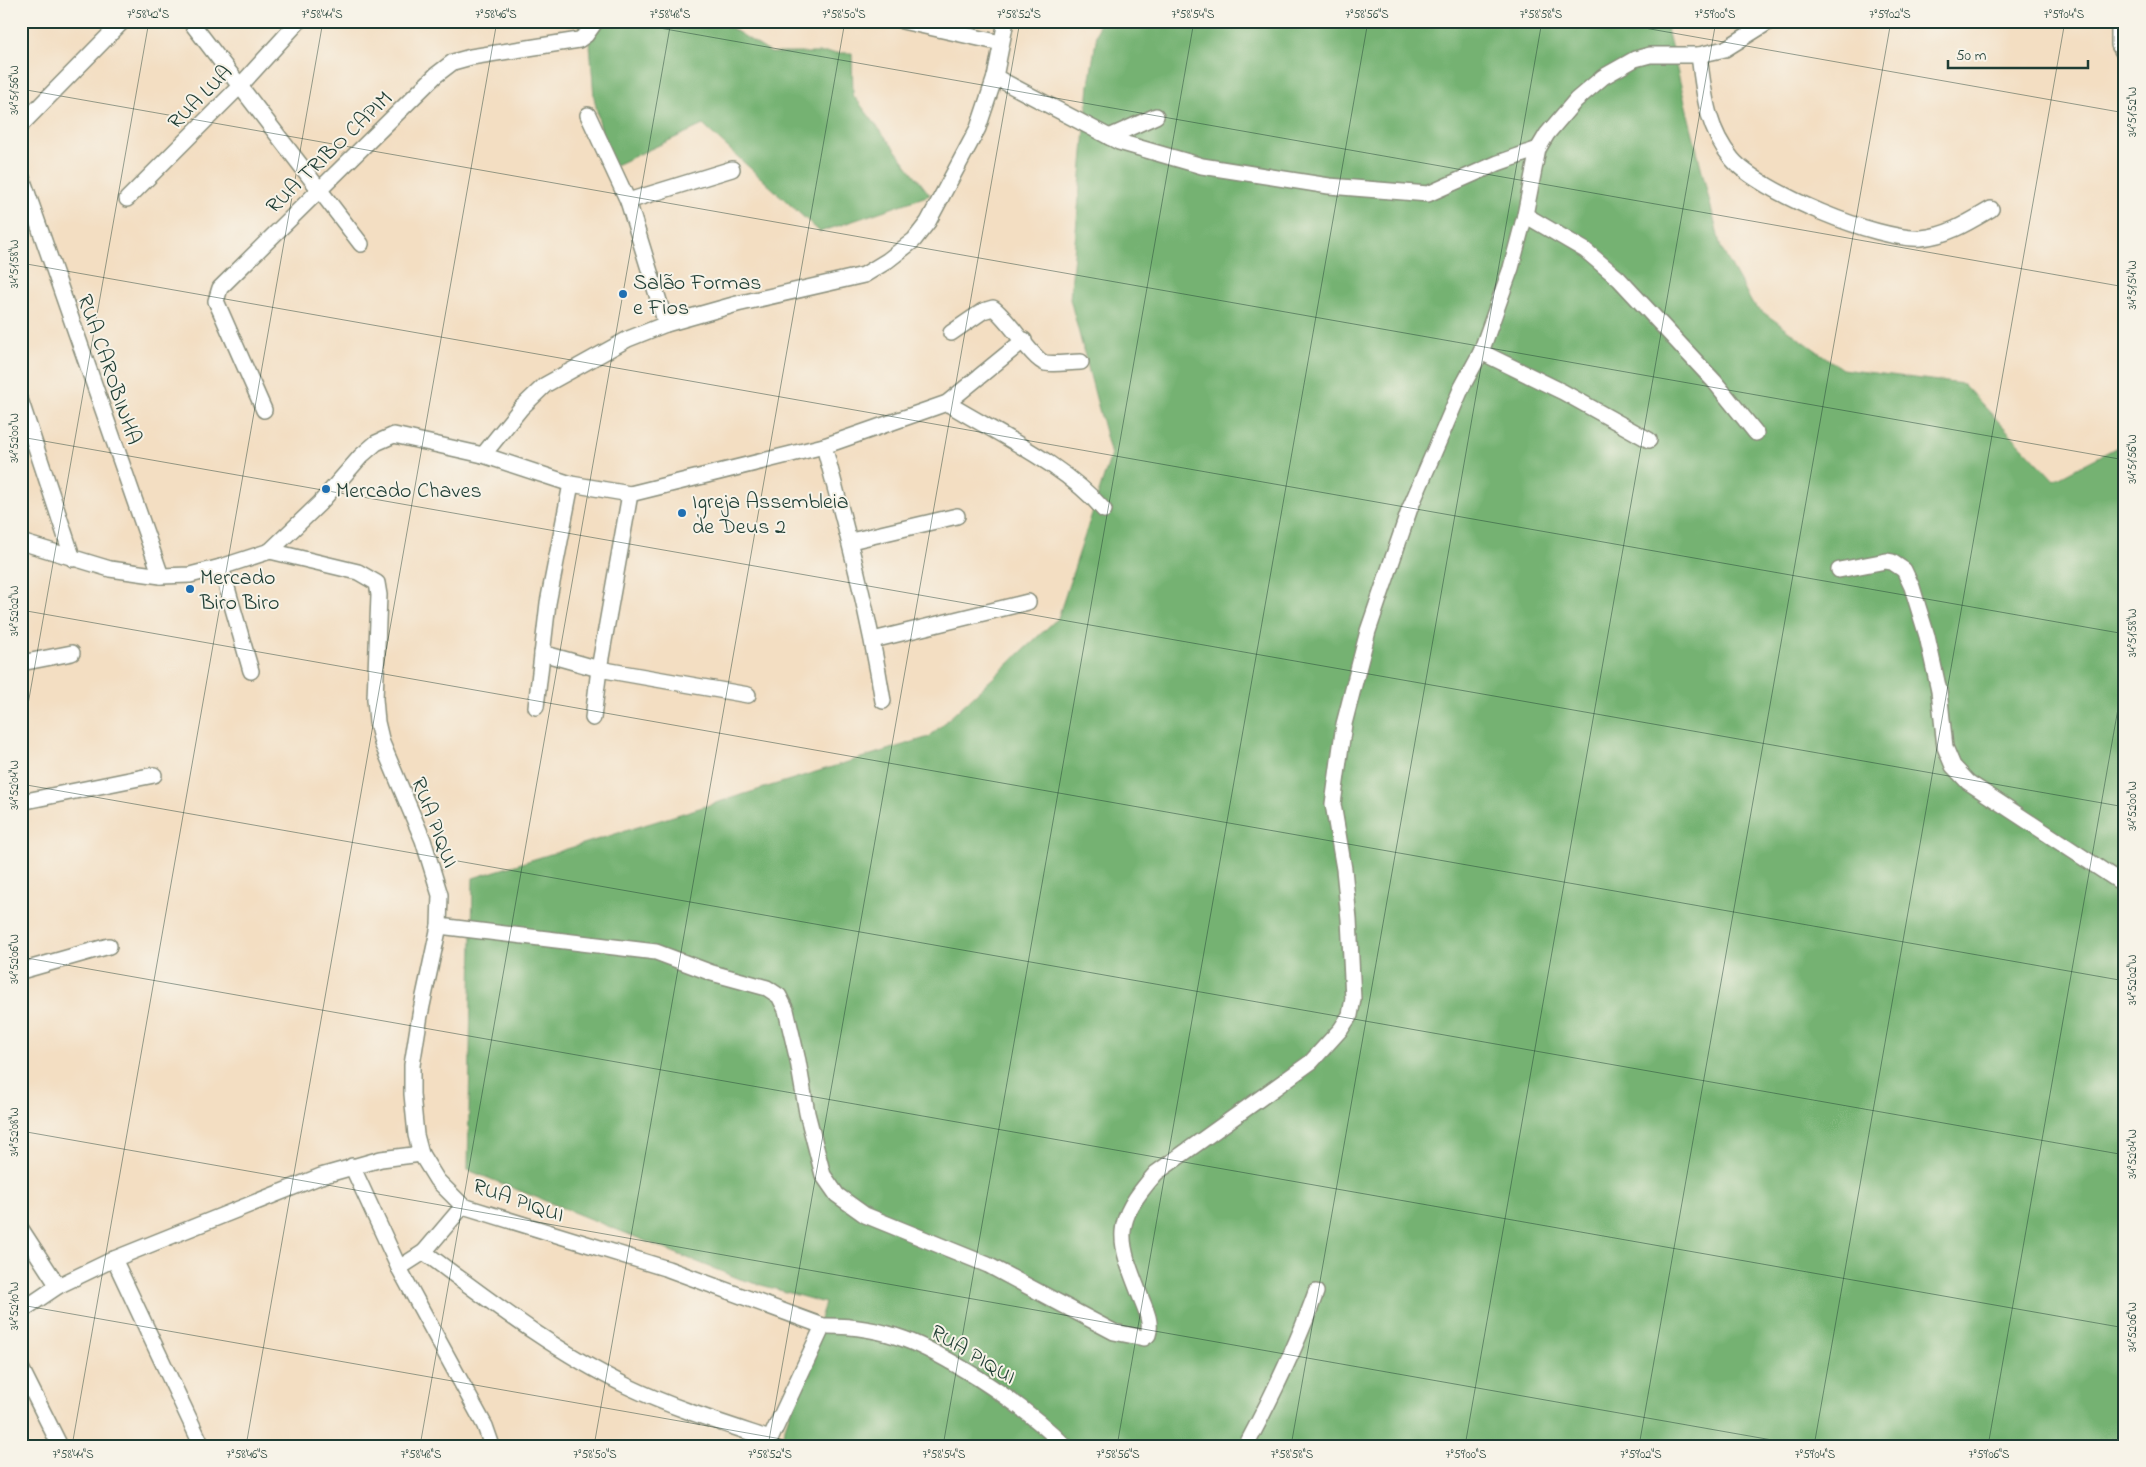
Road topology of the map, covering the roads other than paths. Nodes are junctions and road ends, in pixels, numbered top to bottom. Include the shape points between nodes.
1 (123, 21) edge
2 (190, 21) edge
3 (299, 21) edge
4 (596, 21) edge
5 (902, 21) edge
6 (1006, 21) edge
7 (1770, 21) edge
8 (2120, 21) edge
9 (1001, 43) junction
10 (2125, 55) edge
11 (1699, 56) junction
12 (995, 77) junction
13 (240, 86) junction
14 (588, 115) dead end
15 (1156, 116) dead end
16 (21, 125) edge
17 (1109, 137) junction
18 (1538, 149) junction
19 (732, 170) dead end
20 (21, 175) edge
21 (320, 188) junction
22 (127, 199) dead end
23 (628, 201) junction
24 (1991, 209) dead end
25 (1525, 215) junction
26 (361, 244) dead end
27 (666, 324) junction
28 (951, 334) dead end
29 (1024, 340) junction
30 (1482, 352) junction
31 (1081, 362) dead end
32 (21, 402) edge
33 (947, 403) junction
34 (264, 410) dead end
35 (1756, 433) dead end
36 (1649, 440) dead end
37 (824, 446) junction
38 (483, 455) junction
39 (570, 484) junction
40 (630, 494) junction
41 (1104, 510) dead end
42 (957, 516) dead end
43 (851, 541) junction
44 (21, 542) edge
45 (270, 550) junction
46 (73, 559) junction
47 (221, 567) junction
48 (1839, 570) dead end
49 (160, 576) junction
50 (1028, 602) dead end
51 (873, 640) junction
52 (72, 653) dead end
53 (542, 654) junction
54 (21, 664) edge
55 (599, 669) junction
56 (251, 671) dead end
57 (748, 695) dead end
58 (883, 701) dead end
59 (536, 708) dead end
60 (593, 718) dead end
61 (154, 775) dead end
62 (21, 802) edge
63 (2125, 885) edge
64 (439, 926) junction
65 (109, 946) dead end
66 (21, 971) edge
67 (421, 1154) junction
68 (352, 1166) junction
69 (463, 1206) junction
70 (21, 1229) edge
71 (424, 1252) junction
72 (114, 1259) junction
73 (399, 1268) junction
74 (58, 1286) junction
75 (1316, 1292) dead end
76 (21, 1311) edge
77 (823, 1326) junction
78 (21, 1368) edge
79 (769, 1442) edge
80 (60, 1446) edge
81 (202, 1446) edge
82 (492, 1446) edge
83 (1066, 1446) edge
84 (1246, 1446) edge

1 - 16 street
2 - 13 street
3 - 13 street, RUA LUA
4 - 21 street, RUA TRIBO CAPIM via 579,40 453,62
5 - 9 street
6 - 9 street
7 - 11 street via 1725,49
8 - 10 street via 2119,45
9 - 12 street
11 - 18 street via 1650,55 1635,59 1603,77 1576,100
11 - 24 street via 1706,113 1732,159 1766,187 1837,218 1885,233 1920,238 1961,227
12 - 17 street
12 - 27 street via 978,128 928,222 914,240 887,261 864,275 842,282 737,304
13 - 21 street
13 - 22 street, RUA LUA
14 - 23 street
15 - 17 street
17 - 18 street via 1202,166 1329,186 1413,194 1428,194
18 - 25 street
19 - 23 street
20 - 49 street, RUA CAROBINHA
21 - 26 street
21 - 34 street, RUA TRIBO CAPIM via 217,294 216,301
23 - 27 street
25 - 30 street via 1511,268
25 - 35 street via 1585,250 1620,279 1714,381
27 - 38 street via 628,339 545,385 521,408
28 - 29 street via 991,308
29 - 31 street via 1044,362
29 - 33 street
30 - 36 street
30 - 64 street via 1458,395 1410,508 1365,640 1344,724 1333,804 1344,869 1353,999 1350,1015 1311,1062 1156,1173 1136,1196 1127,1211 1122,1231 1130,1269 1146,1310 1150,1329 1148,1336 1114,1332 988,1265 865,1215 837,1195 823,1175 786,1010 779,996 767,988 712,973 656,952
32 - 46 street
33 - 37 street
33 - 41 street via 1069,477
37 - 40 street
37 - 43 street
38 - 39 street
38 - 45 street via 394,435 376,443
39 - 40 street
39 - 53 street via 553,567
40 - 55 street
42 - 43 street
43 - 51 street
44 - 46 street
45 - 47 street
45 - 64 street, RUA PIQUI via 358,572 377,583 380,595 375,699 377,722 434,872 440,894
46 - 49 street via 110,570
47 - 49 street via 190,575
47 - 56 street
48 - 63 street via 1886,561 1904,570 1927,636 1939,691 1945,746 1953,766 1968,782
50 - 51 street
51 - 58 street
52 - 54 street
53 - 55 street
53 - 59 street
55 - 57 street
55 - 60 street
61 - 62 street
64 - 67 street, RUA PIQUI via 412,1065 416,1135
65 - 66 street
67 - 68 street
67 - 69 street, RUA PIQUI via 437,1180
68 - 72 street
68 - 73 street
69 - 71 street
69 - 77 street, RUA PIQUI via 668,1269
70 - 74 street
71 - 73 street
71 - 79 street via 548,1340 627,1386
72 - 74 street
72 - 81 street
73 - 82 street via 485,1426
74 - 76 street
75 - 84 street via 1298,1342
77 - 79 street
77 - 83 street, RUA PIQUI via 872,1330 901,1337 938,1352 1008,1397
78 - 80 street

